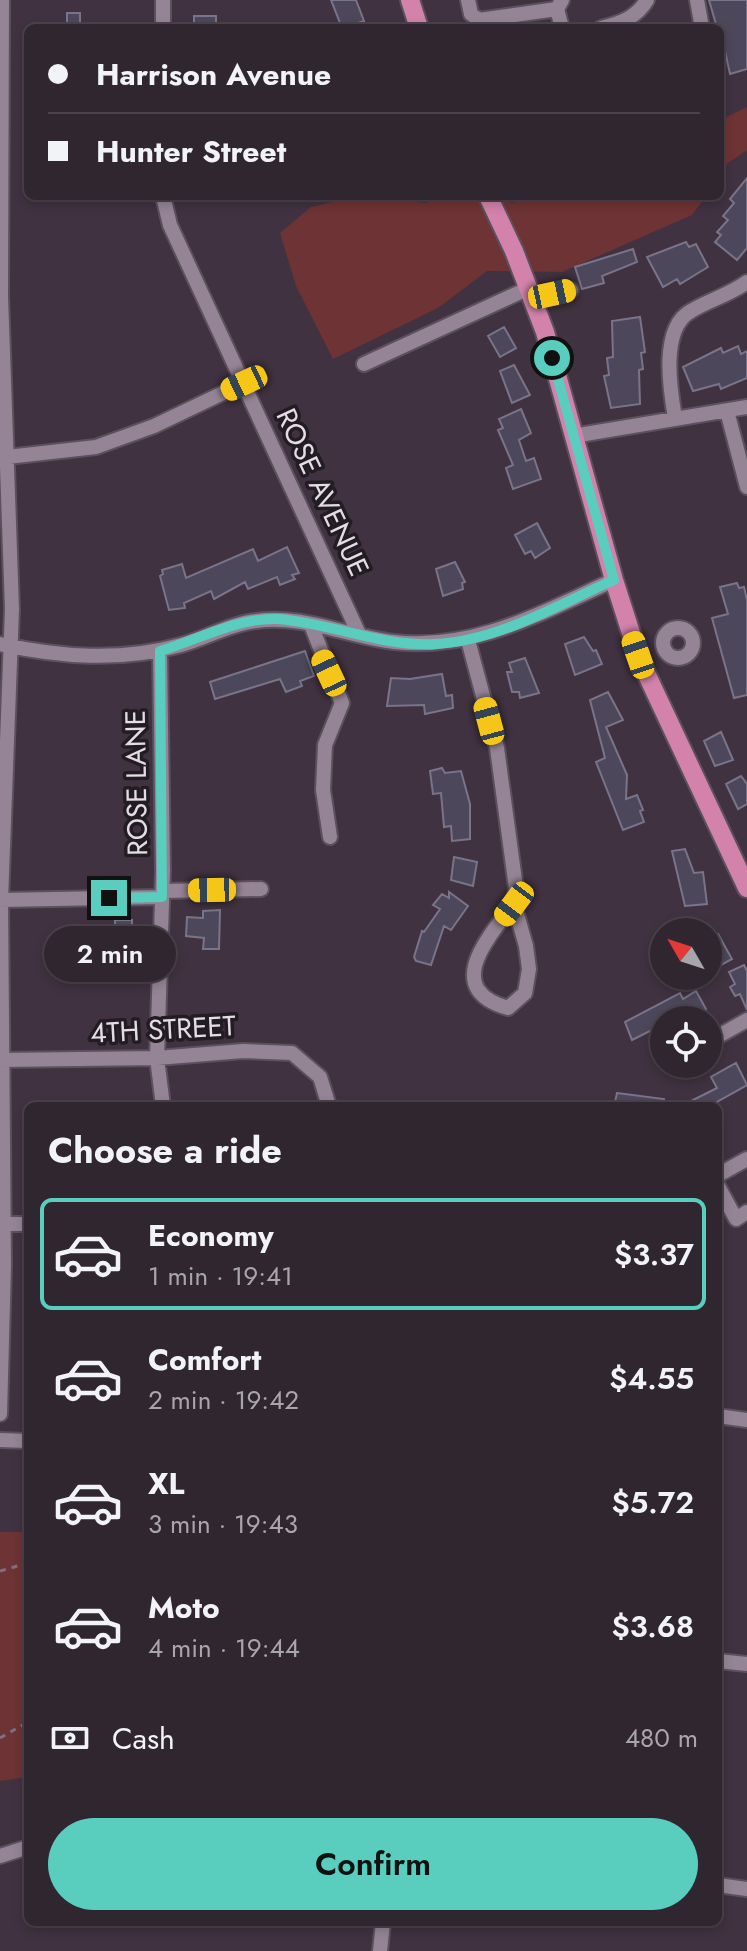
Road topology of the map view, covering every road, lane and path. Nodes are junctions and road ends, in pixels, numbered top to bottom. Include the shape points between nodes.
1 (2, 0) edge
2 (163, 0) edge
3 (410, 0) edge
4 (468, 0) edge
5 (647, 0) edge
6 (697, 0) edge
7 (560, 4) edge
8 (163, 24) edge
9 (418, 24) edge
10 (562, 24) edge
11 (619, 24) edge
12 (701, 24) edge
13 (164, 200) edge
14 (490, 200) edge
15 (747, 282) edge
16 (571, 290) dead end
17 (531, 293) junction
18 (1, 296) edge
19 (364, 364) dead end
20 (244, 383) junction
21 (747, 407) edge
22 (727, 411) junction
23 (675, 418) junction
24 (573, 436) junction
25 (7, 457) junction
26 (747, 487) edge
27 (614, 580) junction
28 (311, 625) junction
29 (359, 634) junction
30 (468, 640) junction
31 (5, 645) edge
32 (664, 646) dead end
33 (160, 651) junction
34 (638, 655) junction
35 (330, 837) dead end
36 (747, 888) edge
37 (261, 889) dead end
38 (162, 894) junction
39 (1, 900) edge
40 (514, 904) junction
41 (747, 1020) edge
42 (722, 1034) edge
43 (157, 1058) junction
44 (1, 1060) edge
45 (162, 1102) edge
46 (328, 1102) edge
47 (747, 1159) edge
48 (722, 1173) edge
49 (722, 1193) edge
50 (747, 1212) edge
51 (2, 1224) edge
52 (24, 1224) edge
53 (0, 1414) edge
54 (722, 1417) edge
55 (747, 1420) edge
56 (0, 1440) edge
57 (24, 1441) edge
58 (24, 1564) edge
59 (0, 1571) edge
60 (722, 1661) edge
61 (747, 1664) edge
62 (24, 1724) edge
63 (0, 1738) edge
64 (24, 1848) edge
65 (0, 1856) edge
66 (722, 1886) edge
67 (747, 1889) edge
68 (383, 1926) edge
69 (380, 1951) edge

1 - 18 street
2 - 8 street
3 - 9 main road
4 - 7 street via 471,14 479,20
5 - 11 street via 638,13
6 - 12 street
7 - 10 street
13 - 20 street, ROSE AVENUE via 170,225
14 - 17 main road
15 - 23 street via 687,312 676,328 670,385
16 - 17 street
17 - 19 street
17 - 24 main road
18 - 25 street
20 - 25 street via 96,447
20 - 29 street, ROSE AVENUE
21 - 22 street
22 - 23 street
22 - 26 street
23 - 24 street
24 - 27 main road
25 - 31 street
27 - 30 street
27 - 34 main road
28 - 29 street
28 - 33 street via 256,621
28 - 35 street via 342,703 325,745 323,790
29 - 30 street via 392,642
30 - 40 street via 497,748
31 - 33 street via 89,656
31 - 39 street
32 - 34 street
33 - 38 street, ROSE LANE
34 - 36 main road
37 - 38 street
38 - 39 street
38 - 43 street, ROSE LANE
39 - 44 street
40 - 40 street via 473,968 479,991 508,1008 525,993 529,969
41 - 42 street
43 - 44 street, 4TH STREET
43 - 45 street, ROSE LANE
43 - 46 street, 4TH STREET via 292,1053 320,1077
44 - 51 street
47 - 48 street
49 - 50 street via 736,1219
51 - 52 street
51 - 53 street
54 - 55 street
56 - 57 street
58 - 59 path
60 - 61 street
62 - 63 path
64 - 65 street
66 - 67 street
68 - 69 street

